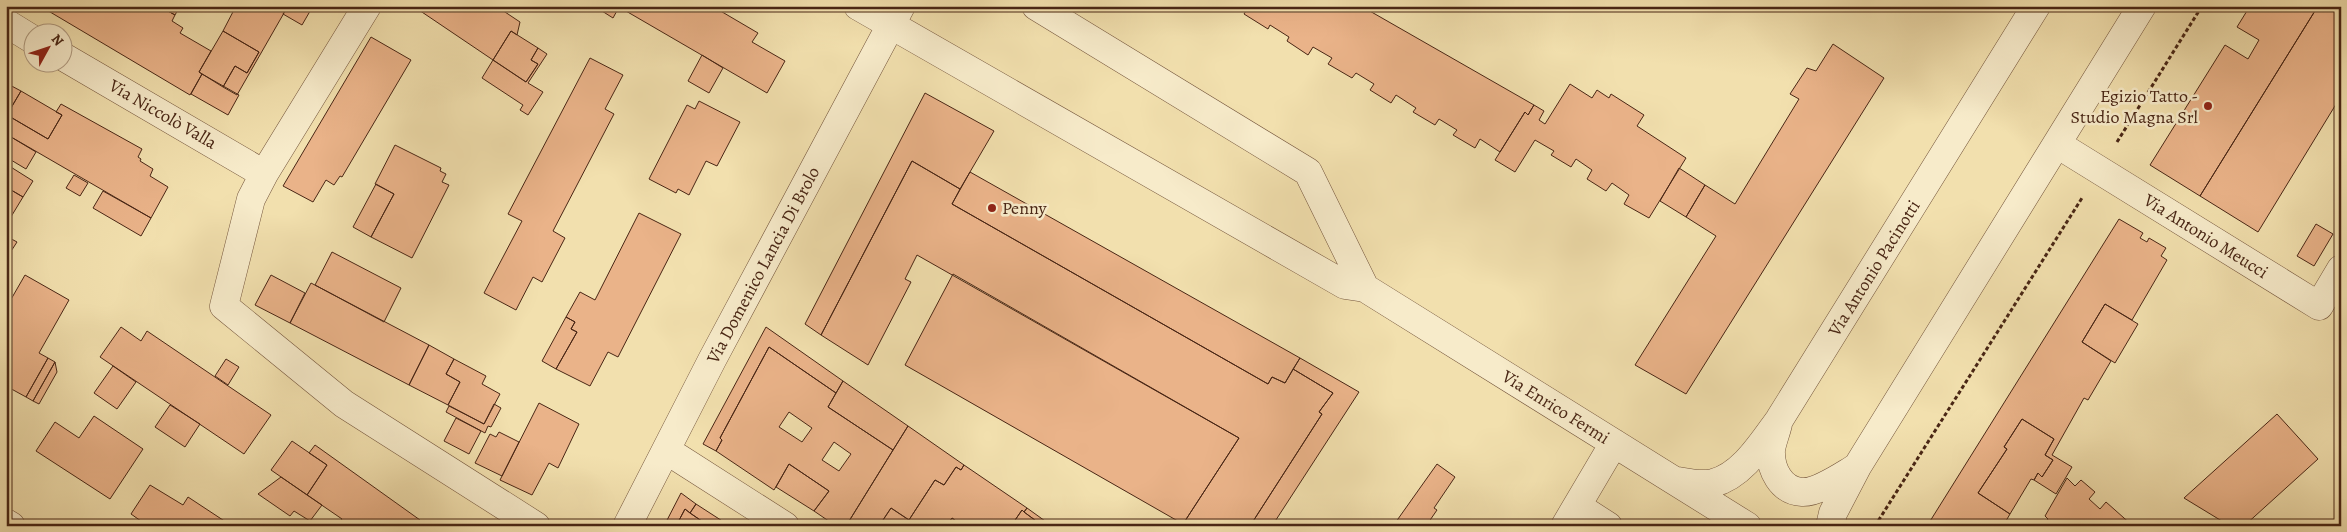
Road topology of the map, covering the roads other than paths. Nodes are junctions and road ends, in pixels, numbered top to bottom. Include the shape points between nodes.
1 (367, 6) edge
2 (858, 6) edge
3 (1036, 6) edge
4 (2036, 6) edge
5 (2142, 6) edge
6 (896, 16) edge
7 (6, 24) edge
8 (22, 33) edge
9 (72, 62) edge
10 (2057, 144) junction
11 (264, 174) junction
12 (2341, 269) edge
13 (1366, 288) junction
14 (1780, 420) junction
15 (1614, 443) junction
16 (666, 450) junction
17 (1857, 467) junction
18 (1678, 481) junction
19 (1571, 516) edge
20 (6, 523) edge
21 (11, 526) edge
22 (536, 526) edge
23 (627, 526) edge
24 (785, 526) edge
25 (1608, 526) edge
26 (1747, 526) edge
27 (1830, 526) edge

1 - 11 street
2 - 6 street
3 - 13 street via 1308,172
4 - 14 street, Via Antonio Pacinotti
5 - 10 street
6 - 13 street via 1345,285
6 - 16 street, Via Domenico Lancia Di Brolo
7 - 8 street
9 - 11 street, Via Niccolò Valla
10 - 12 street, Via Antonio Meucci via 2319,306
10 - 17 street
11 - 22 street via 251,199 224,306 344,404
13 - 15 street, Via Enrico Fermi
14 - 17 street via 1771,451 1774,473 1786,488 1802,492 1823,486
14 - 18 street, Via Antonio Pacinotti via 1748,460 1730,476 1701,485
15 - 18 street, Via Enrico Fermi
15 - 19 street
16 - 23 street, Via Domenico Lancia Di Brolo
16 - 24 street
17 - 27 street via 1833,513
18 - 26 street, Via Enrico Fermi
19 - 25 street
20 - 21 street

